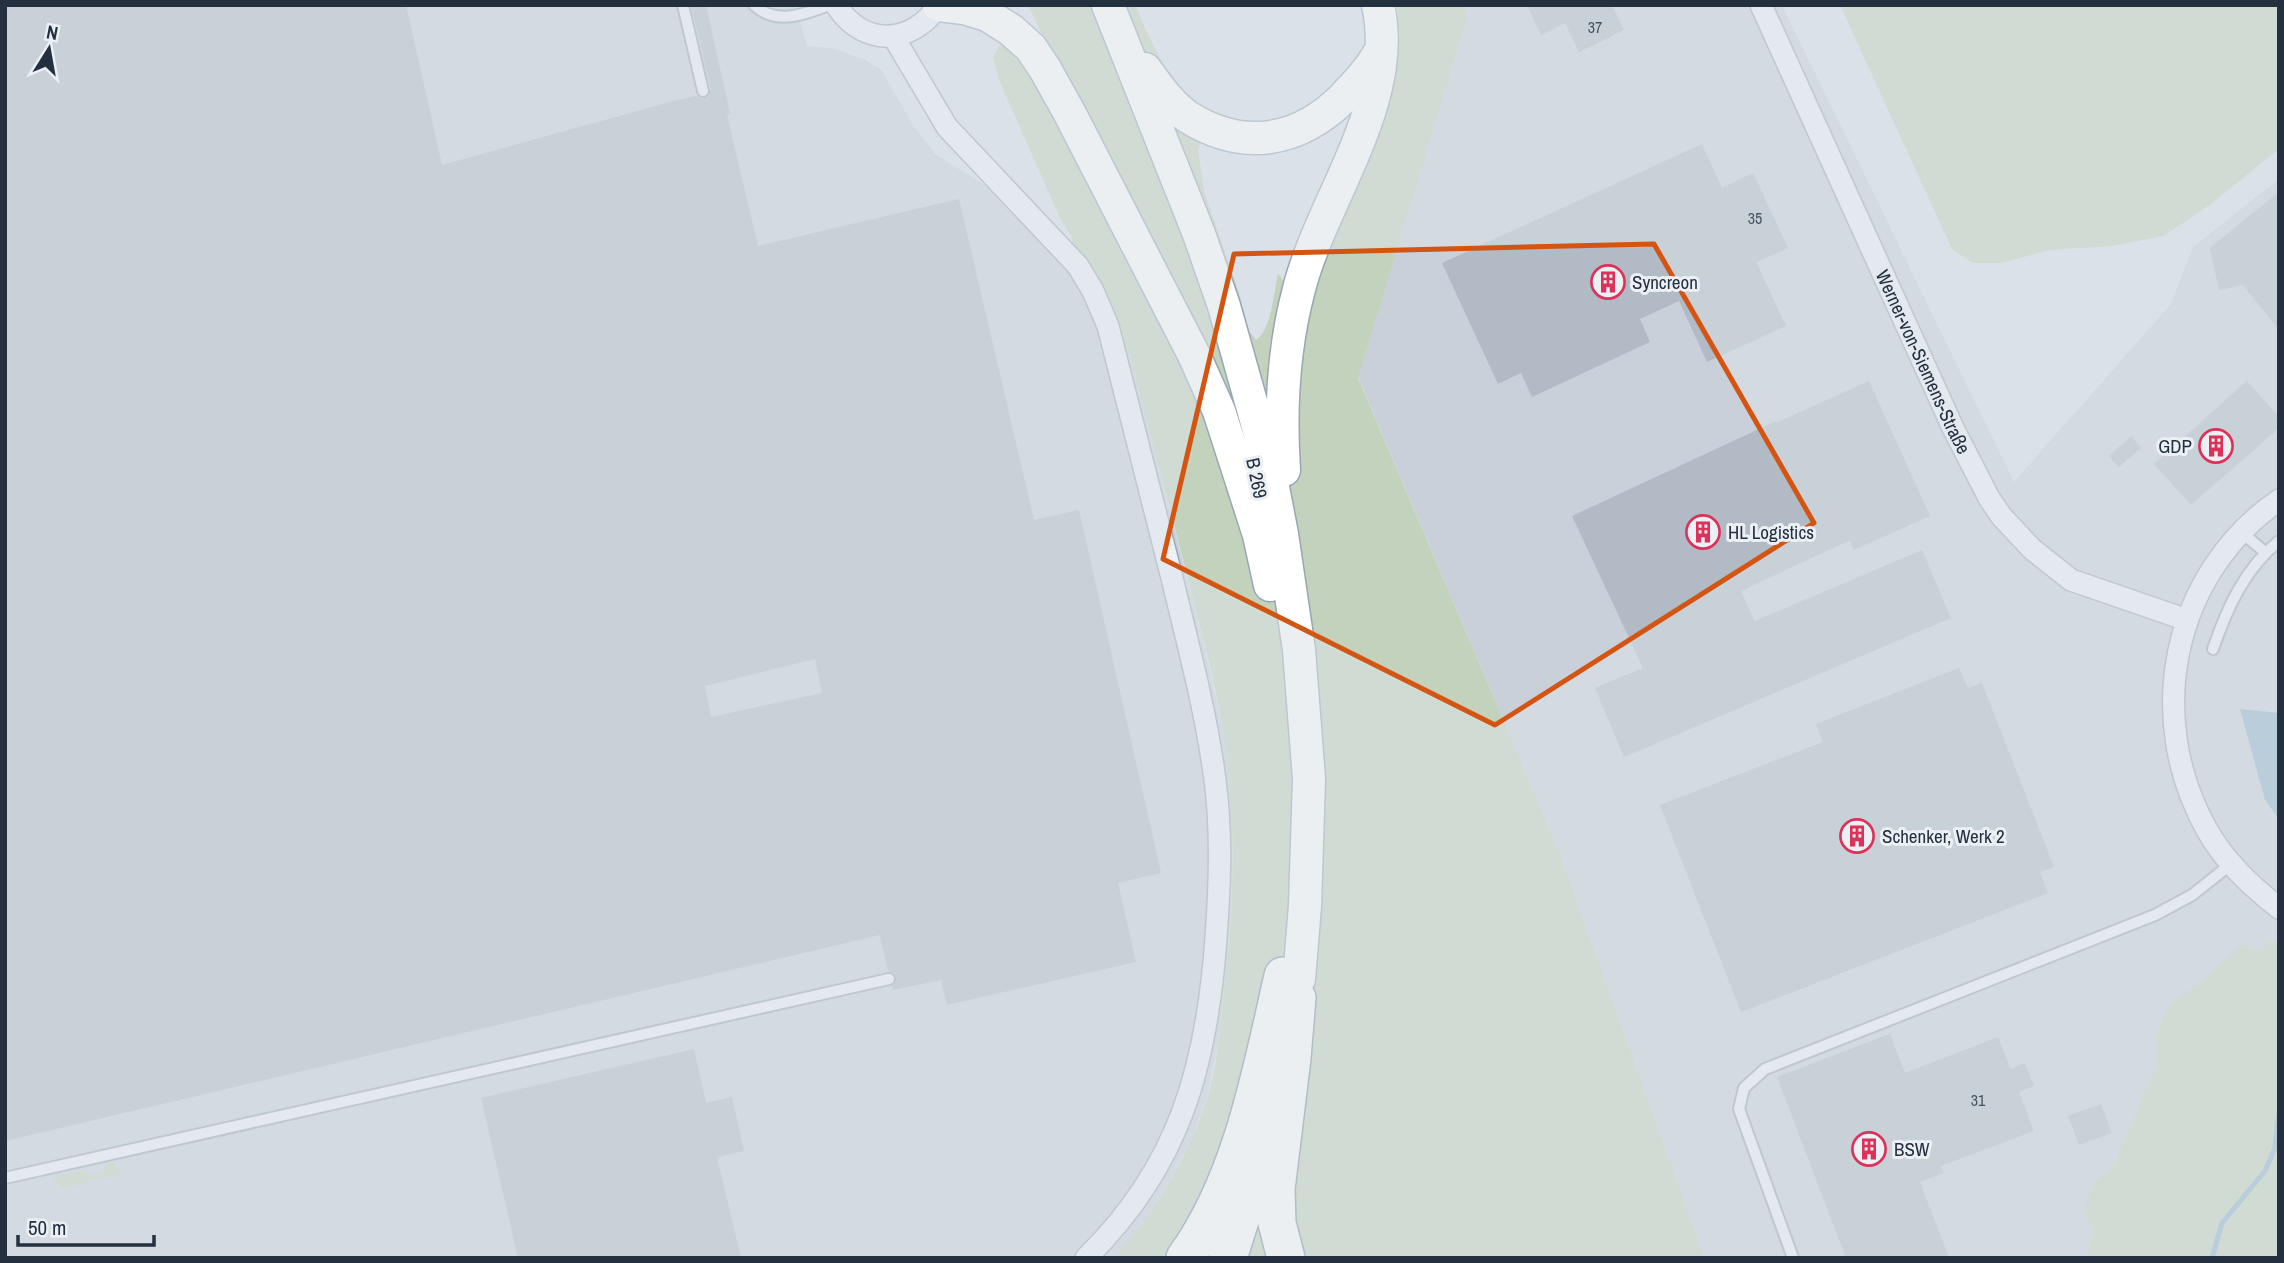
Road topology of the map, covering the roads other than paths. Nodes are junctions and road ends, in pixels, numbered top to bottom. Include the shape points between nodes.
1 (683, 5) edge
2 (754, 5) edge
3 (829, 5) edge
4 (836, 5) edge
5 (939, 5) edge
6 (1378, 5) edge
7 (1761, 5) edge
8 (1105, 6) edge
9 (893, 36) junction
10 (1383, 44) junction
11 (703, 91) dead end
12 (2279, 500) edge
13 (2241, 532) junction
14 (2279, 541) edge
15 (2265, 552) junction
16 (2187, 620) junction
17 (1291, 645) junction
18 (2213, 649) dead end
19 (2231, 864) junction
20 (2279, 908) edge
21 (1291, 977) junction
22 (889, 979) dead end
23 (5, 1178) edge
24 (1086, 1258) edge
25 (1185, 1258) edge
26 (1213, 1258) edge
27 (1228, 1258) edge
28 (1286, 1258) edge
29 (1793, 1258) edge

1 - 11 lane
2 - 3 lane via 781,18
4 - 9 street via 865,32
5 - 9 street via 920,26
5 - 17 main road via 987,15 1011,30 1031,48 1069,112 1219,411
6 - 10 main road
7 - 16 street, Werner-von-Siemens-Straße via 1953,428 2002,517 2032,550 2071,580
8 - 10 main road via 1164,95 1187,116 1236,135 1284,135 1329,112 1359,82
8 - 17 main road, B 269 / B 269 via 1222,344 1253,461
9 - 24 street via 947,127 1078,266 1100,305 1207,731 1215,782 1220,888 1210,1009 1197,1071 1176,1132 1158,1166
10 - 17 main road via 1369,112 1299,288 1286,361 1281,402
12 - 13 street
13 - 15 lane
13 - 16 street via 2201,588
14 - 15 lane
15 - 18 lane via 2225,614
16 - 19 street via 2173,692 2180,765 2208,832
17 - 21 main road, B 269 / B 269
19 - 20 street
19 - 29 lane via 2192,895 2155,915 1765,1069 1744,1088 1740,1109
21 - 25 highway via 1219,1199
21 - 26 highway via 1252,1138
21 - 27 highway via 1276,1101
21 - 28 highway via 1292,1058 1276,1189 1277,1223
22 - 23 lane

